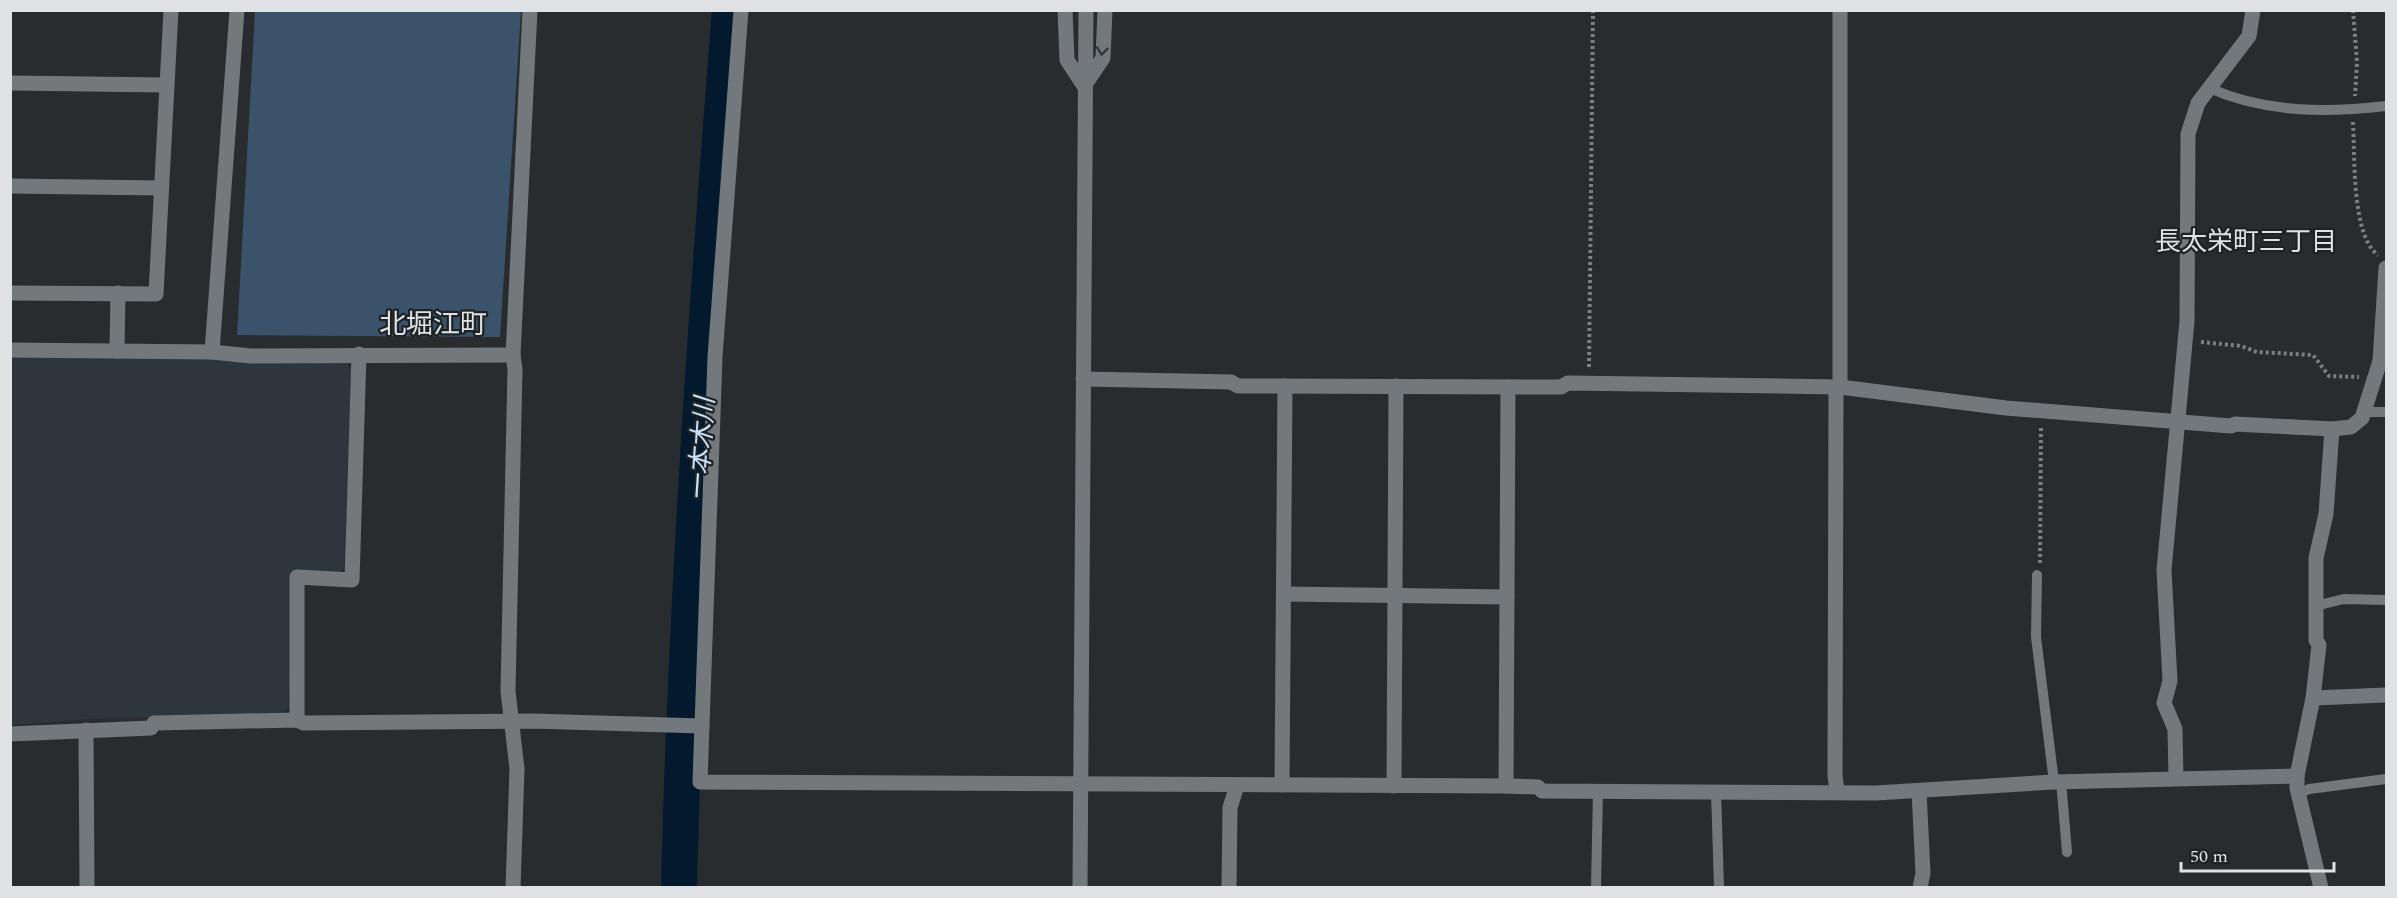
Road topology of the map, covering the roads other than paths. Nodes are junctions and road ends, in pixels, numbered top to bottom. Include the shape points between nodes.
1 (171, 10) edge
2 (237, 10) edge
3 (530, 10) edge
4 (741, 10) edge
5 (1065, 10) edge
6 (1086, 10) edge
7 (1105, 10) edge
8 (1840, 10) edge
9 (2253, 10) edge
10 (10, 83) edge
11 (166, 85) junction
12 (1084, 86) junction
13 (2209, 88) junction
14 (2386, 106) edge
15 (10, 186) edge
16 (161, 188) junction
17 (2386, 268) edge
18 (10, 293) edge
19 (118, 293) junction
20 (10, 350) edge
21 (117, 351) junction
22 (212, 352) junction
23 (359, 354) junction
24 (513, 356) junction
25 (1083, 379) junction
26 (1285, 386) junction
27 (1396, 386) junction
28 (1508, 387) junction
29 (1838, 387) junction
30 (2364, 412) junction
31 (2386, 412) edge
32 (2177, 421) junction
33 (2332, 429) junction
34 (2037, 575) road end
35 (1284, 594) junction
36 (1395, 595) junction
37 (1507, 597) junction
38 (2386, 600) edge
39 (2315, 606) junction
40 (2386, 695) edge
41 (2313, 698) junction
42 (297, 720) junction
43 (514, 723) junction
44 (702, 726) junction
45 (86, 730) junction
46 (10, 734) edge
47 (2297, 776) junction
48 (2176, 778) junction
49 (2386, 779) edge
50 (2058, 782) junction
51 (1081, 785) junction
52 (1237, 785) junction
53 (1282, 785) junction
54 (1394, 786) junction
55 (1506, 786) junction
56 (1598, 790) junction
57 (1716, 790) junction
58 (1918, 791) junction
59 (1837, 792) junction
60 (2298, 794) junction
61 (2067, 852) dead end
62 (87, 888) edge
63 (513, 888) edge
64 (1080, 888) edge
65 (1228, 888) edge
66 (1596, 888) edge
67 (1719, 888) edge
68 (1920, 888) edge
69 (2321, 888) edge

1 - 11 street
2 - 22 street
3 - 24 street
4 - 44 street via 715,357
5 - 12 street via 1067,60
6 - 12 street
7 -> 12 street via 1103,58
8 - 29 street
9 - 13 street via 2249,36
10 - 11 street
11 - 16 street
12 - 25 street
13 - 14 lane via 2235,100 2301,111
13 - 32 street via 2198,103 2188,134 2189,258
15 - 16 street
16 - 19 street via 156,294
17 - 30 street via 2380,361
18 - 19 street
19 - 21 street
20 - 21 street
21 - 22 street
22 - 23 street via 251,356
23 - 24 street
23 - 42 street via 352,580 297,578
24 - 43 street via 508,691
25 - 26 street
25 - 51 street
26 - 27 street
26 - 35 street
27 - 28 street
27 - 36 street
28 - 29 street via 1561,387 1568,383
28 - 37 street
29 - 32 street via 2041,411
29 - 59 street
30 - 31 lane
30 - 33 street via 2351,427
32 - 33 street
32 - 48 street via 2164,570 2170,681 2164,703 2175,729
33 - 39 street via 2325,514 2316,558
34 - 50 lane via 2036,637
35 - 36 street
35 - 53 street
36 - 37 street
36 - 54 street
37 - 55 street
38 - 39 lane via 2344,600
39 - 41 street via 2319,645
40 - 41 street
41 - 47 street
42 - 43 street
42 - 45 street via 154,723 151,728
43 - 44 street
43 - 63 street via 517,769
44 - 51 street via 700,782
45 - 46 street
45 - 62 street
47 - 48 street
47 - 60 street
48 - 50 street
49 - 60 lane via 2309,789
50 - 58 street
50 - 61 lane
51 - 52 street
51 - 64 street
52 - 53 street
52 - 65 street via 1230,808
53 - 54 street
54 - 55 street
55 - 56 street
56 - 57 street
56 - 66 lane
57 - 59 street
57 - 67 lane
58 - 59 street
58 - 68 street via 1923,873
60 - 69 street

